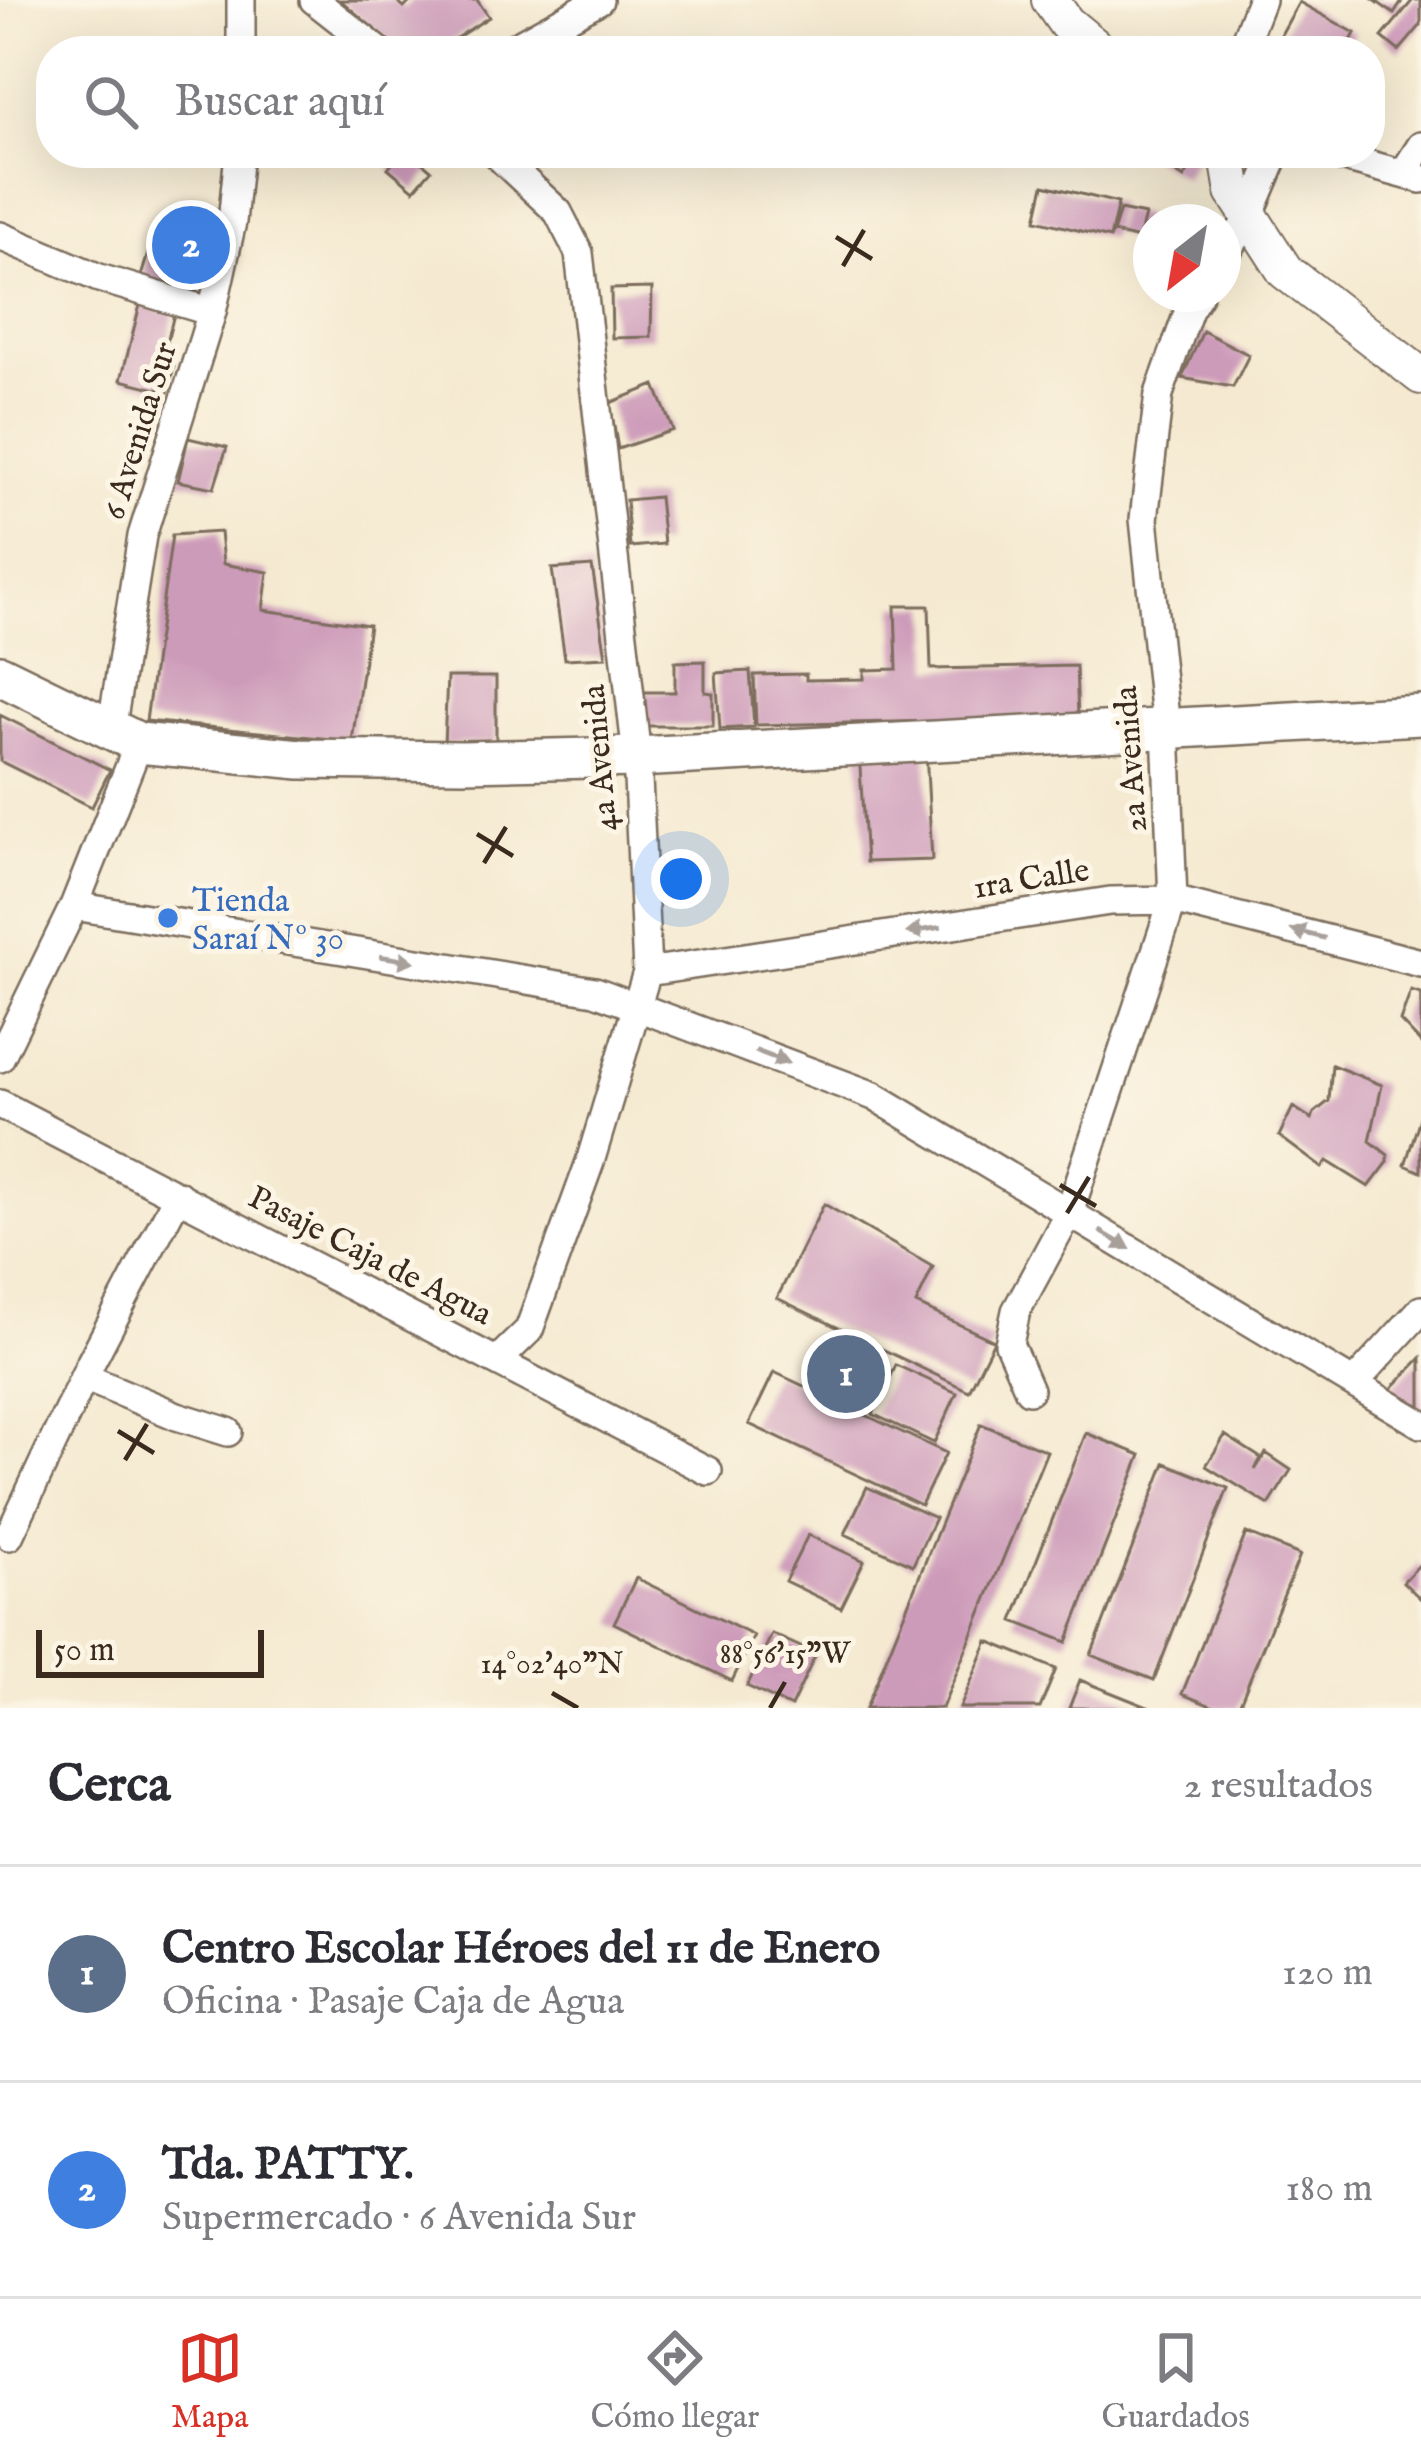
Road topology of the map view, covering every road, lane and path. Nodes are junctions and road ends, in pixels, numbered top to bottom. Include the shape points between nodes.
1 (241, 0) edge
2 (314, 0) edge
3 (599, 0) edge
4 (1050, 0) edge
5 (1261, 0) edge
6 (241, 36) edge
7 (360, 36) edge
8 (534, 36) edge
9 (1082, 36) edge
10 (1247, 36) edge
11 (1421, 146) edge
12 (237, 168) edge
13 (512, 168) edge
14 (1230, 168) edge
15 (1270, 168) edge
16 (1383, 168) edge
17 (1412, 176) edge
18 (1248, 219) junction
19 (1241, 230) edge
20 (0, 236) edge
21 (212, 312) junction
22 (1188, 312) edge
23 (1421, 376) edge
24 (0, 675) edge
25 (1421, 715) edge
26 (1166, 728) junction
27 (125, 737) junction
28 (638, 757) junction
29 (1173, 900) junction
30 (74, 906) junction
31 (1421, 963) edge
32 (647, 972) junction
33 (638, 1006) junction
34 (0, 1058) edge
35 (0, 1104) edge
36 (178, 1195) junction
37 (1069, 1213) junction
38 (1421, 1310) edge
39 (498, 1360) junction
40 (84, 1377) junction
41 (1354, 1383) junction
42 (1029, 1390) dead end
43 (1421, 1424) edge
44 (228, 1432) dead end
45 (708, 1471) dead end
46 (9, 1536) dead end

1 - 6 street
2 - 7 street
3 - 8 street
4 - 9 street
5 - 10 street
11 - 17 street
12 - 21 street, 6 Avenida Sur
13 - 28 street, 4a Avenida via 558,212 579,253
14 - 18 street
15 - 18 street
16 - 17 street
18 - 19 street
18 - 23 street via 1285,271
20 - 21 street via 99,278
21 - 27 street, 6 Avenida Sur via 142,536
22 - 26 street, 2a Avenida via 1159,394 1144,519
24 - 27 main road
25 - 26 main road
26 - 28 main road
26 - 29 street, 2a Avenida
27 - 28 main road via 299,759
27 - 30 street, 6 Avenida Sur
28 - 32 street, 4a Avenida
31 -> 29 street, 1ra Calle
29 -> 32 street, 1ra Calle via 1110,901
29 - 37 street, 2a Avenida
30 -> 33 street via 595,991
30 - 34 street, 6 Avenida Sur
32 - 33 street, 4a Avenida
33 -> 37 street via 874,1096
33 - 39 street, 4a Avenida via 529,1330
35 - 36 street, Pasaje Caja de Agua
36 - 39 street, Pasaje Caja de Agua
36 - 40 street
37 -> 41 street
37 - 42 street, 2a Avenida via 1025,1291 1009,1344
38 - 41 street
39 - 45 street, Pasaje Caja de Agua
40 - 44 street
40 - 46 street
41 - 43 street

